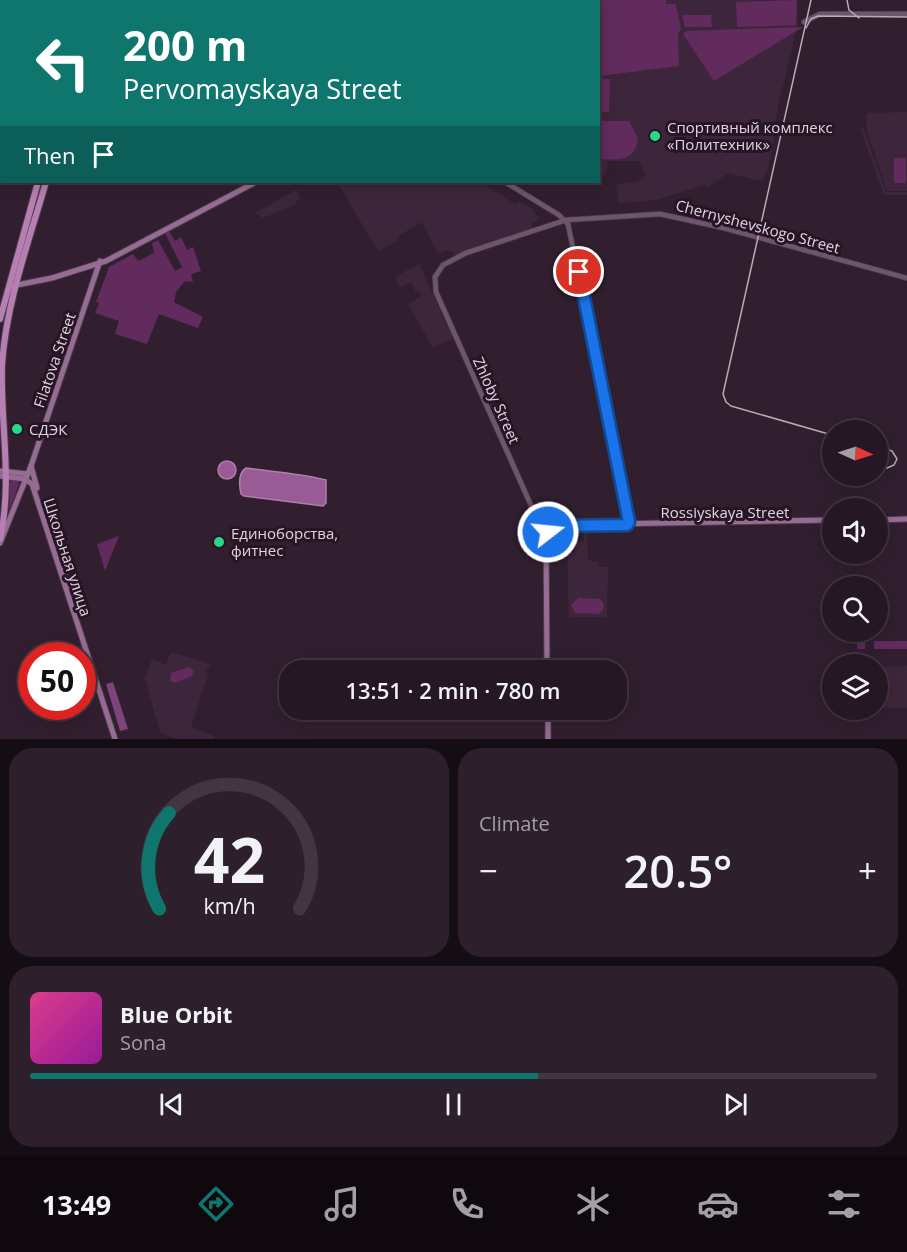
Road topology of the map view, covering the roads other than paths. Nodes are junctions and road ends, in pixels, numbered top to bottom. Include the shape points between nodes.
1 (907, 14) edge
2 (804, 22) dead end
3 (38, 183) edge
4 (46, 183) edge
5 (249, 183) edge
6 (254, 183) edge
7 (507, 183) edge
8 (566, 220) junction
9 (96, 265) junction
10 (17, 271) junction
11 (435, 277) joint
12 (907, 278) edge
13 (27, 283) junction
14 (13, 285) junction
15 (0, 319) edge
16 (31, 466) junction
17 (3, 473) edge
18 (24, 475) junction
19 (35, 480) junction
20 (907, 520) edge
21 (888, 521) edge
22 (822, 522) edge
23 (629, 524) junction
24 (549, 530) junction
25 (0, 541) edge
26 (56, 552) junction
27 (548, 660) edge
28 (549, 720) edge
29 (116, 739) edge
30 (549, 739) edge

1 - 2 street via 820,14
3 - 10 main road
4 - 10 main road
5 - 9 main road
6 - 9 main road
7 - 8 street
8 - 11 street, Chernyshevskogo Street via 456,258 443,265
8 - 12 street, Chernyshevskogo Street via 670,214
8 - 23 street
9 - 13 main road
9 - 14 main road
9 - 16 main road, Filatova Street
9 - 18 main road
10 - 13 main road
10 - 14 main road
11 - 24 street, Zhloby Street via 435,292 538,521
13 - 14 main road
14 - 15 main road
14 - 17 main road via 2,373
16 - 18 main road, Filatova Street
16 - 19 main road
17 - 18 main road
17 - 25 main road
18 - 19 main road
18 - 25 main road
18 - 26 main road, Школьная улица via 32,484
19 - 26 main road
20 - 21 main road
22 - 23 main road, Rossiyskaya Street
23 - 24 main road, Rossiyskaya Street via 559,523
24 - 27 main road
26 - 29 main road
28 - 30 main road

